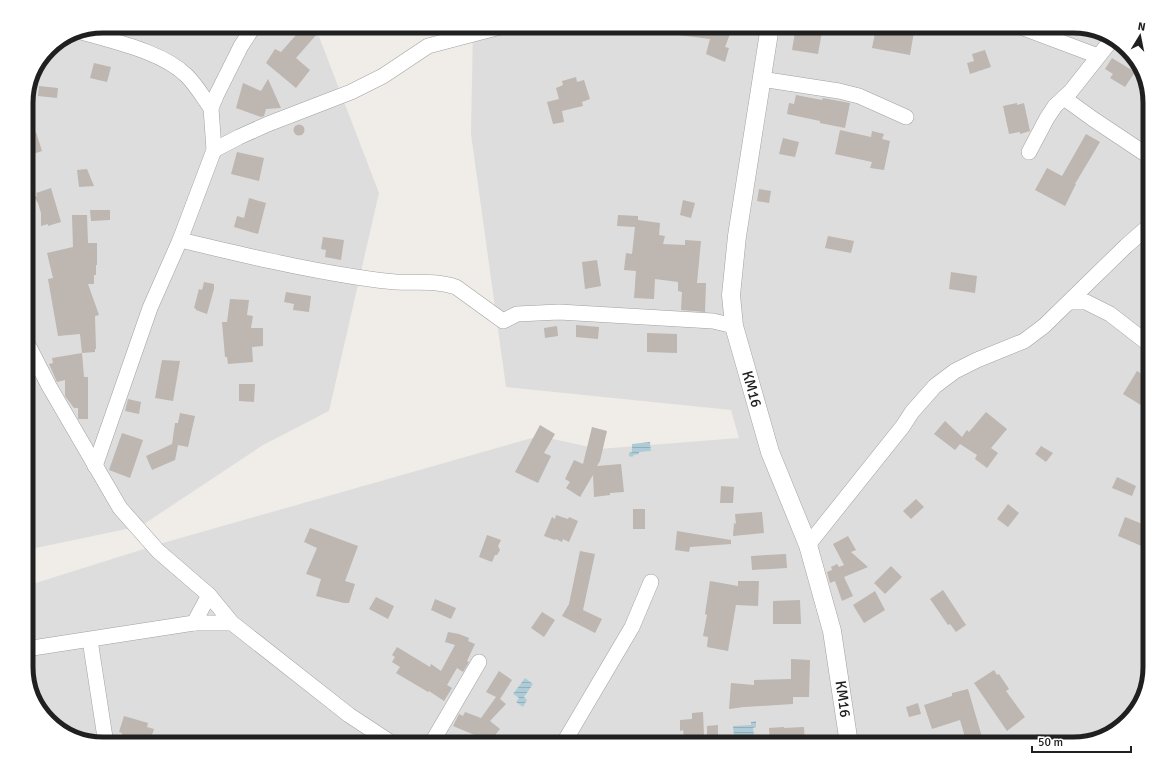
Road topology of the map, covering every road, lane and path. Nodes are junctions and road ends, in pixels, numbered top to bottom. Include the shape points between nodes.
1 (249, 33) edge
2 (477, 33) edge
3 (769, 33) edge
4 (1037, 33) edge
5 (90, 34) edge
6 (1109, 43) dead end
7 (1098, 56) junction
8 (762, 79) junction
9 (1064, 98) junction
10 (212, 108) junction
11 (906, 118) dead end
12 (214, 129) junction
13 (239, 136) junction
14 (214, 150) junction
15 (1028, 152) dead end
16 (1143, 152) edge
17 (1143, 231) edge
18 (180, 240) junction
19 (1070, 302) junction
20 (734, 326) junction
21 (1143, 340) edge
22 (33, 355) edge
23 (95, 466) junction
24 (808, 545) junction
25 (651, 582) dead end
26 (209, 595) junction
27 (194, 623) junction
28 (232, 623) junction
29 (90, 640) junction
30 (33, 648) edge
31 (480, 662) dead end
32 (105, 737) edge
33 (382, 737) edge
34 (435, 737) edge
35 (567, 737) edge
36 (848, 737) edge

1 - 10 street
2 - 13 street via 428,46 383,76
3 - 8 street, KM16
4 - 7 street
5 - 10 street via 128,45 173,65 187,76
6 - 7 street
7 - 9 street
8 - 11 street via 859,96
8 - 20 street, KM16 via 733,268 731,295
9 - 15 street via 1055,106
9 - 16 street
10 - 12 street
12 - 13 street
12 - 14 street
13 - 14 street
14 - 18 street
17 - 19 street
18 - 20 street via 357,277 394,282 448,284 503,320 517,314 559,312 713,321
18 - 23 street via 150,308
19 - 21 street via 1086,302 1110,314
19 - 24 street via 1024,341 955,371 935,386
20 - 24 street, KM16 via 770,452
22 - 23 street
23 - 26 street via 120,508 148,541
24 - 36 street, KM16 via 832,630
25 - 35 street via 632,626
26 - 27 street
26 - 28 street
27 - 28 street
27 - 29 street
28 - 33 street via 349,715
29 - 30 street
29 - 32 street
31 - 34 street

